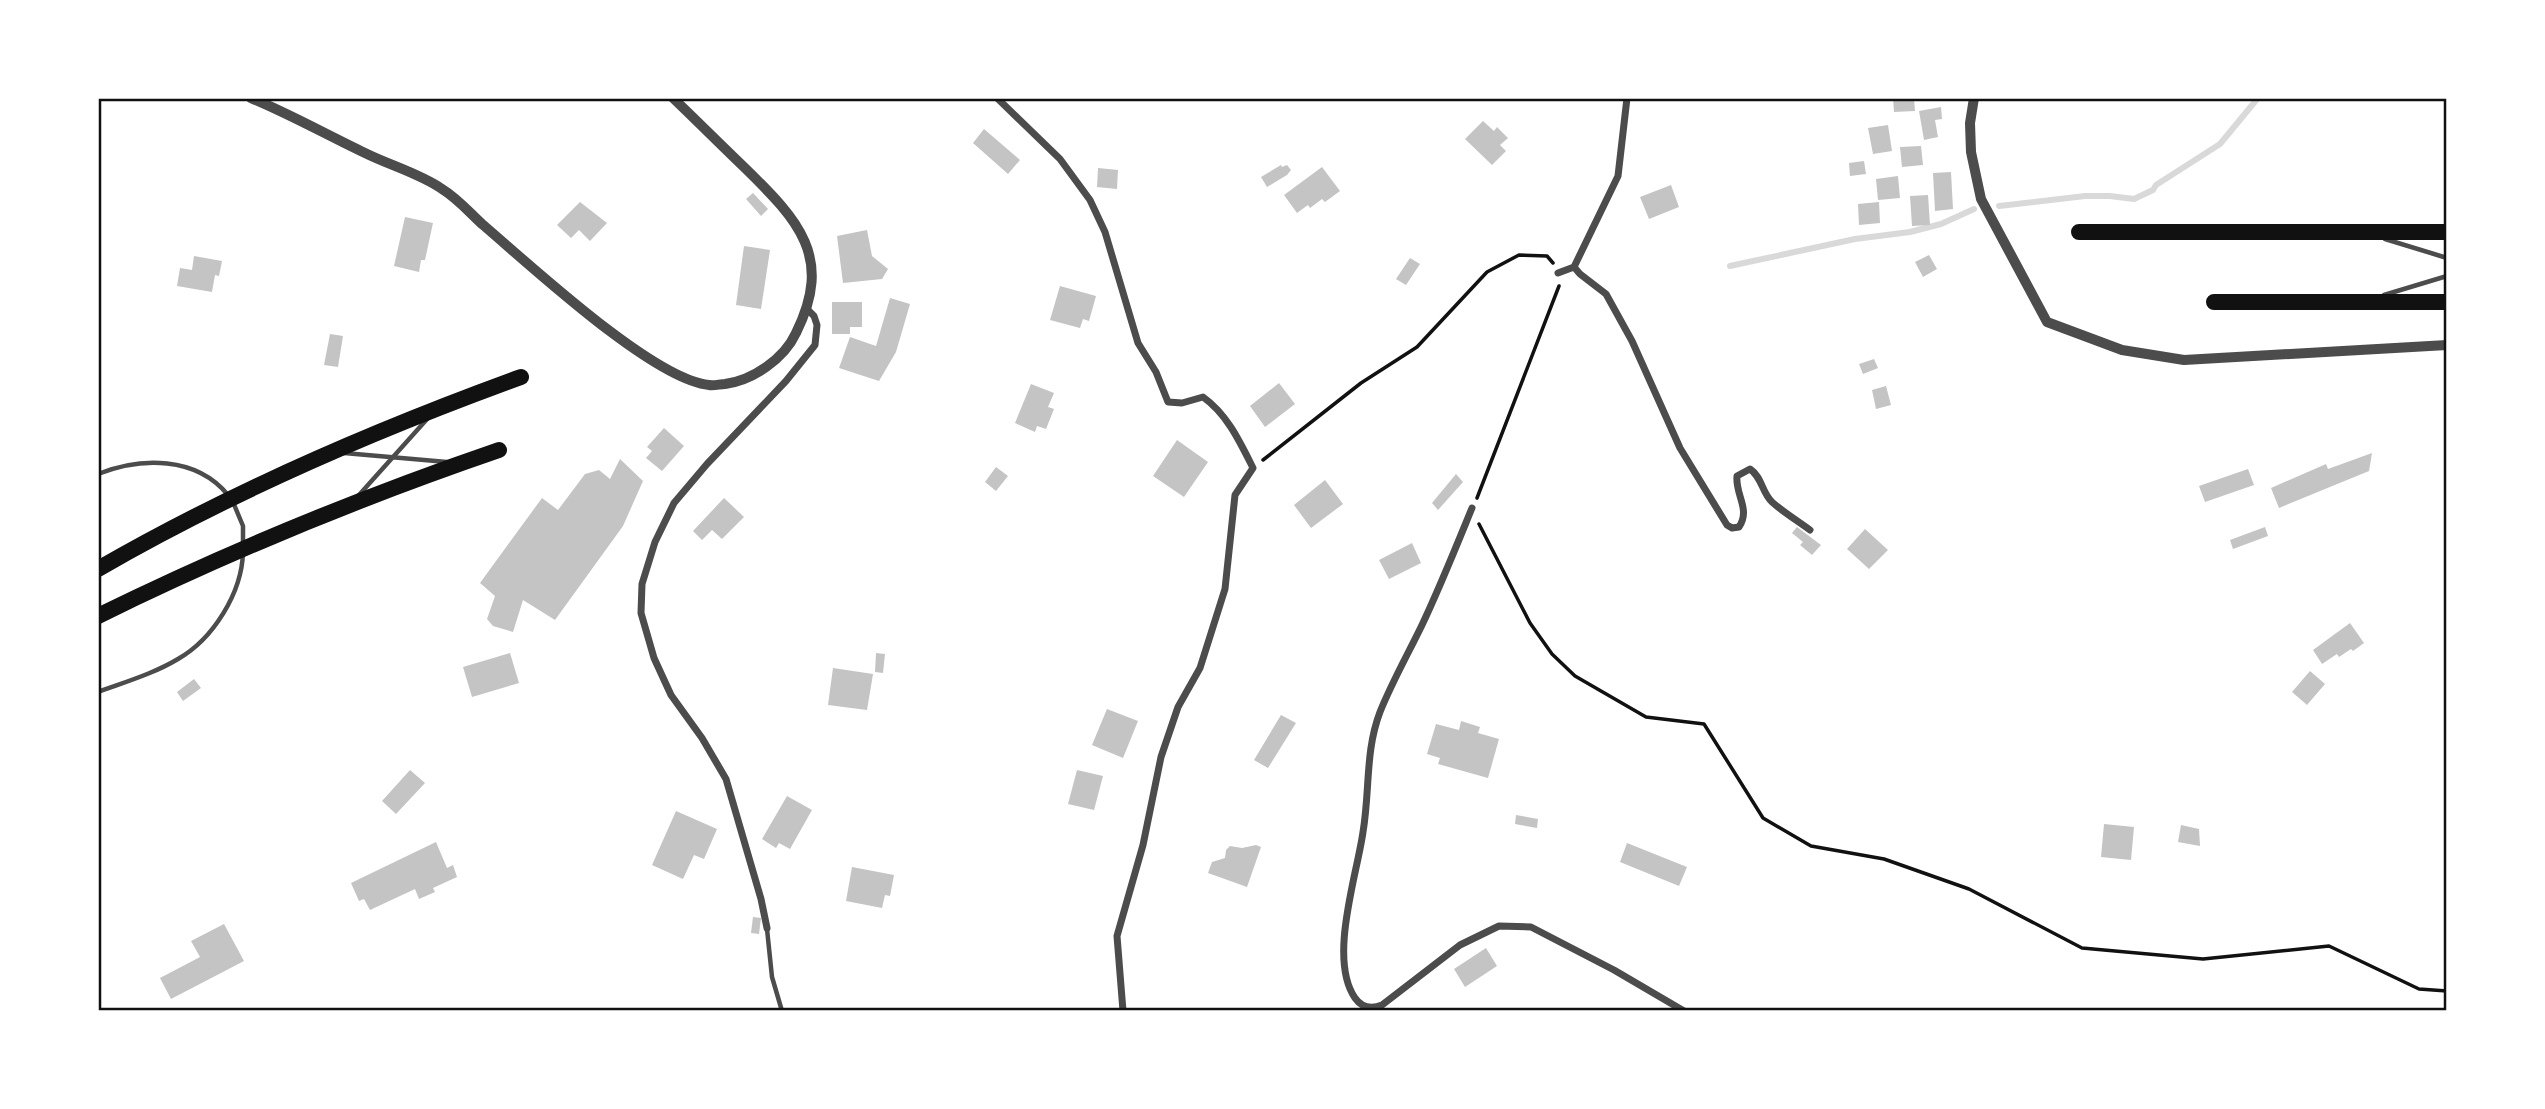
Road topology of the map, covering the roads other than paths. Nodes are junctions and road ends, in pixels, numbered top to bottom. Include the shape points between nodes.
1 (251, 98) edge
2 (673, 98) edge
3 (997, 98) edge
4 (1628, 98) edge
5 (1974, 98) edge
6 (2079, 232) dead end
7 (2447, 232) edge
8 (2364, 233) junction
9 (2447, 258) edge
10 (1574, 267) junction
11 (1558, 273) road end
12 (2447, 276) edge
13 (2214, 302) dead end
14 (2364, 302) junction
15 (2447, 302) edge
16 (807, 309) junction
17 (2447, 345) edge
18 (522, 377) dead end
19 (438, 407) junction
20 (499, 450) dead end
21 (330, 452) junction
22 (393, 457) junction
23 (461, 464) junction
24 (98, 474) edge
25 (351, 504) junction
26 (1472, 508) road end
27 (1810, 530) dead end
28 (98, 569) edge
29 (98, 616) edge
30 (98, 692) edge
31 (767, 928) joint
32 (782, 1011) edge
33 (1123, 1011) edge
34 (1684, 1011) edge

1 - 16 street via 442,188 619,338 688,379 709,386 746,379 777,359 792,342
2 - 16 street via 785,207 800,230 811,275
3 - 33 street via 1060,159 1090,200 1105,232 1138,343 1168,402 1182,404 1203,397 1212,403 1253,468 1235,495 1225,589 1200,668 1178,707 1161,757 1143,845 1117,936
4 - 10 street via 1618,176
5 - 17 street via 1971,152 1981,199 2045,319 2054,325 2122,350 2184,360
6 - 8 highway
7 - 8 highway
8 - 9 lane
10 - 11 street
10 - 27 street via 1606,294 1680,448 1727,524 1732,528 1742,522 1744,508 1737,476 1751,468 1773,503
12 - 14 lane
13 - 14 highway
14 - 15 highway
16 - 31 street via 817,325 815,345 674,503 654,542 642,584 641,613 654,658 671,695 726,779
18 - 19 highway
19 - 21 highway
19 - 22 lane
20 - 23 highway
21 - 22 lane
21 - 28 highway
22 - 23 lane
22 - 25 lane
23 - 25 highway
24 - 30 lane via 144,461 165,462 205,475 236,505 243,526 243,556 230,601 200,642 150,673
25 - 29 highway
26 - 34 street via 1380,712 1370,745 1364,831 1349,893 1344,955 1353,995 1373,1009 1483,933 1499,926 1531,927
31 - 32 lane via 772,977

